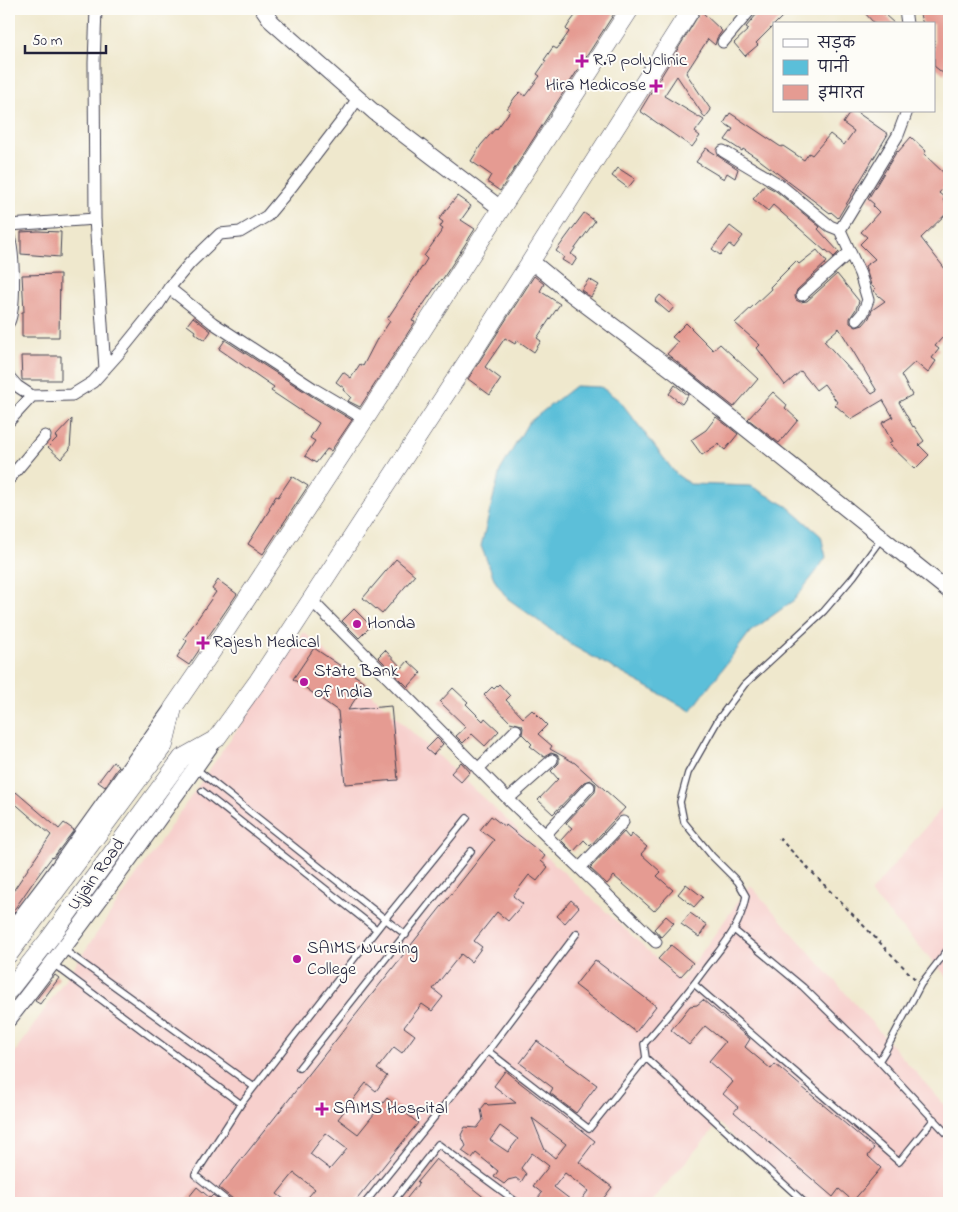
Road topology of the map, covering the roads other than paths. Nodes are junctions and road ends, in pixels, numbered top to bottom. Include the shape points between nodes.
1 (96, 9) edge
2 (262, 9) edge
3 (630, 9) edge
4 (691, 9) edge
5 (750, 9) edge
6 (905, 9) edge
7 (907, 22) edge
8 (723, 42) dead end
9 (358, 98) junction
10 (907, 112) edge
11 (723, 152) dead end
12 (500, 208) junction
13 (95, 219) junction
14 (9, 225) edge
15 (840, 230) junction
16 (9, 237) edge
17 (850, 252) junction
18 (531, 260) junction
19 (169, 288) junction
20 (802, 295) dead end
21 (857, 320) dead end
22 (9, 322) edge
23 (105, 369) junction
24 (9, 377) edge
25 (32, 396) junction
26 (365, 419) junction
27 (9, 421) edge
28 (45, 436) dead end
29 (9, 478) edge
30 (882, 538) junction
31 (949, 591) edge
32 (311, 600) junction
33 (173, 708) junction
34 (516, 730) dead end
35 (552, 760) dead end
36 (189, 763) junction
37 (478, 769) junction
38 (589, 787) dead end
39 (202, 791) dead end
40 (508, 799) junction
41 (467, 818) dead end
42 (623, 822) dead end
43 (546, 836) junction
44 (471, 851) dead end
45 (580, 868) junction
46 (385, 919) junction
47 (376, 929) junction
48 (734, 930) junction
49 (577, 933) dead end
50 (406, 935) junction
51 (37, 941) edge
52 (656, 942) dead end
53 (949, 948) edge
54 (9, 954) edge
55 (694, 984) junction
56 (9, 990) edge
57 (9, 1019) edge
58 (488, 1051) junction
59 (646, 1058) junction
60 (879, 1061) junction
61 (298, 1068) dead end
62 (254, 1087) junction
63 (241, 1104) junction
64 (934, 1119) junction
65 (949, 1136) edge
66 (230, 1203) edge
67 (366, 1203) edge
68 (392, 1203) edge
69 (518, 1203) edge
70 (805, 1203) edge

1 - 13 street
2 - 9 street via 272,22
3 - 12 main road
4 - 18 main road
5 - 8 street
6 - 7 street
9 - 12 street
9 - 19 street via 267,216 240,232 220,234
10 - 15 street via 898,135
11 - 15 street via 780,185 830,226
12 - 26 main road
13 - 14 street
13 - 23 street
15 - 17 street
16 - 22 street via 13,296
17 - 20 street
17 - 21 street via 868,300
18 - 30 street
18 - 32 main road
19 - 23 street
19 - 26 street via 213,323
23 - 25 street via 93,382 72,395
24 - 25 street
25 - 27 street
26 - 33 main road
28 - 29 street
30 - 31 street
30 - 48 lane via 824,611 744,684 718,720 688,773 680,802 684,822 738,882 746,896
32 - 36 main road via 216,739
32 - 37 street
33 - 51 main road, Ujjain Road via 164,745
33 - 51 street via 47,883
34 - 37 street
35 - 40 street
36 - 46 lane
36 - 51 main road, Ujjain Road
37 - 40 street
38 - 43 street
39 - 47 lane
40 - 43 street
41 - 46 lane
42 - 45 street
43 - 45 street
44 - 50 lane
45 - 52 street
46 - 47 lane
46 - 50 lane
47 - 62 lane
48 - 55 lane
48 - 60 lane via 803,987
49 - 58 lane
50 - 61 lane
51 - 54 main road, Ujjain Road
51 - 56 main road, Ujjain Road
51 - 57 street
51 - 62 lane
51 - 63 lane
53 - 60 lane via 921,984
55 - 59 lane via 644,1044
55 - 64 lane via 899,1162
58 - 59 lane via 589,1129
58 - 67 lane
59 - 70 lane
60 - 64 lane
62 - 63 lane
63 - 66 lane via 194,1174
64 - 65 lane
68 - 69 lane via 438,1144

